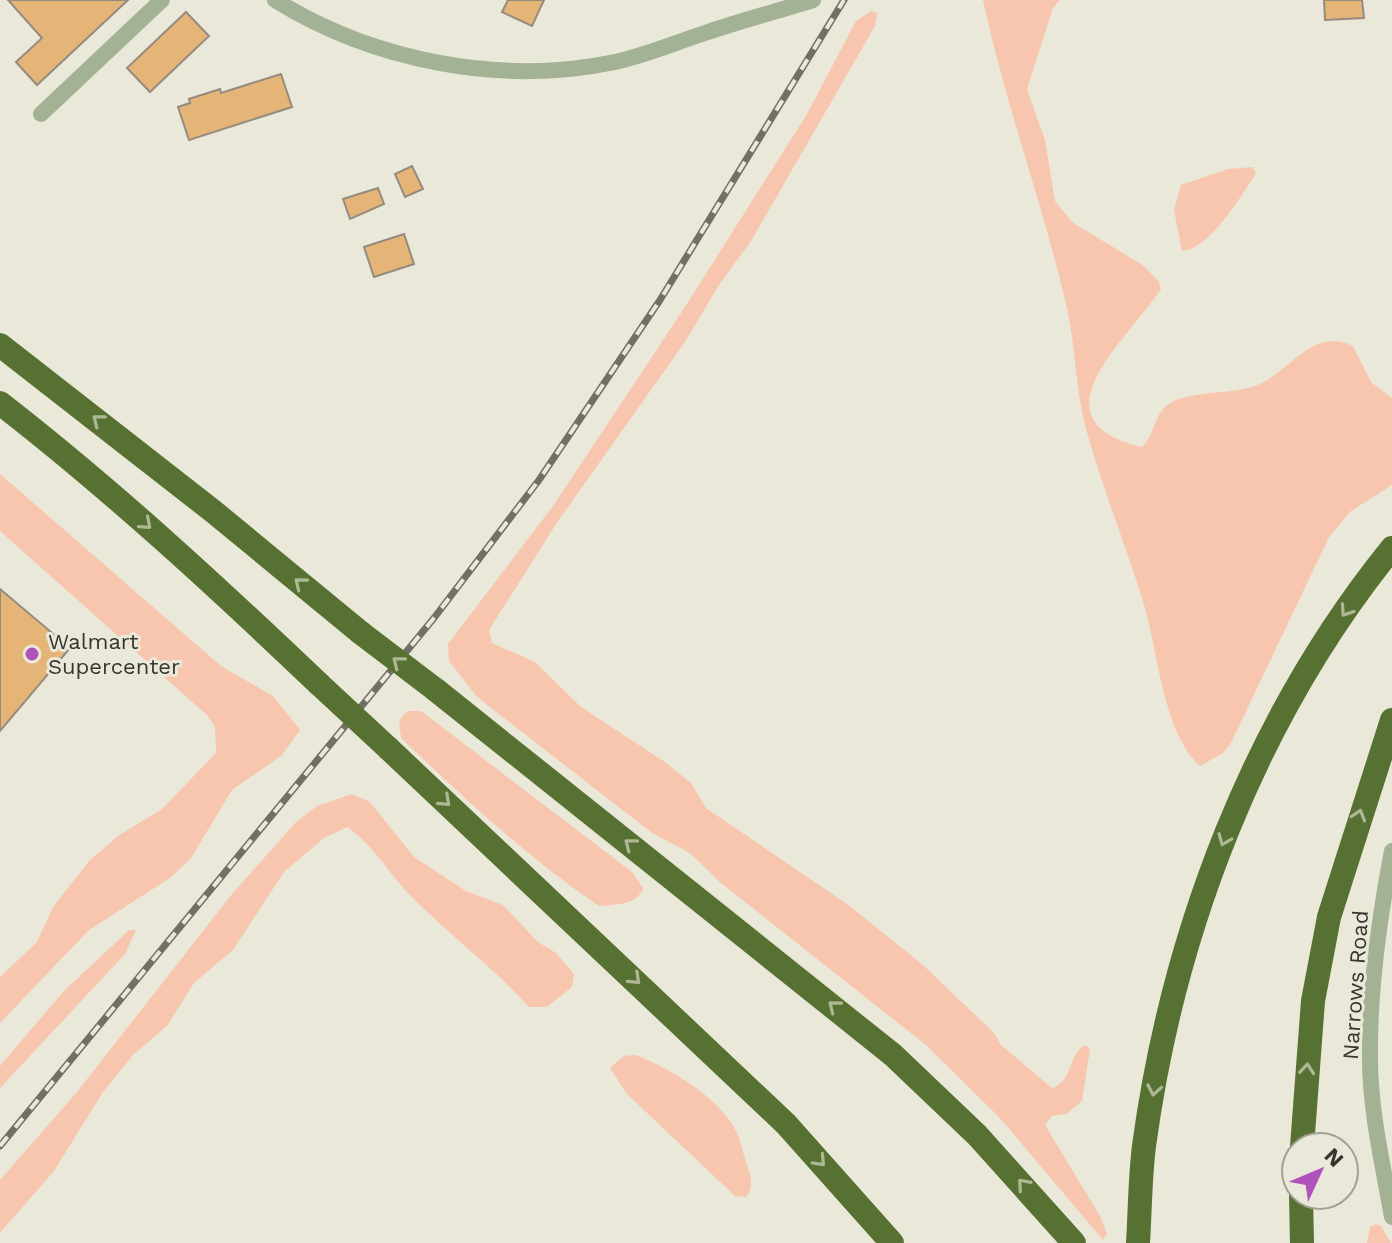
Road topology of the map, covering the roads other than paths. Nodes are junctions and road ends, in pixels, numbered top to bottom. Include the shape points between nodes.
1 (162, 0) edge
2 (275, 0) edge
3 (813, 0) edge
4 (41, 114) dead end
5 (0, 328) edge
6 (0, 345) edge
7 (57, 388) junction
8 (0, 403) edge
9 (1392, 548) edge
10 (1392, 720) edge
11 (1392, 851) edge
12 (1303, 1131) edge
13 (1301, 1211) edge
14 (1392, 1217) edge
15 (892, 1243) edge
16 (1074, 1243) edge
17 (1138, 1243) edge
18 (1302, 1243) edge

1 - 4 street
2 - 3 street via 343,35 387,50 480,69 531,71 615,62
5 - 7 highway
6 - 7 highway
16 -> 7 highway, bridge via 977,1135 893,1055
8 -> 15 highway, bridge via 206,577 388,748 786,1124
9 -> 17 highway via 1317,654 1271,736 1208,880 1166,1027 1144,1147
12 -> 10 highway via 1313,1001 1329,917
11 - 14 street, Narrows Road via 1381,909 1370,1061
13 - 18 highway

